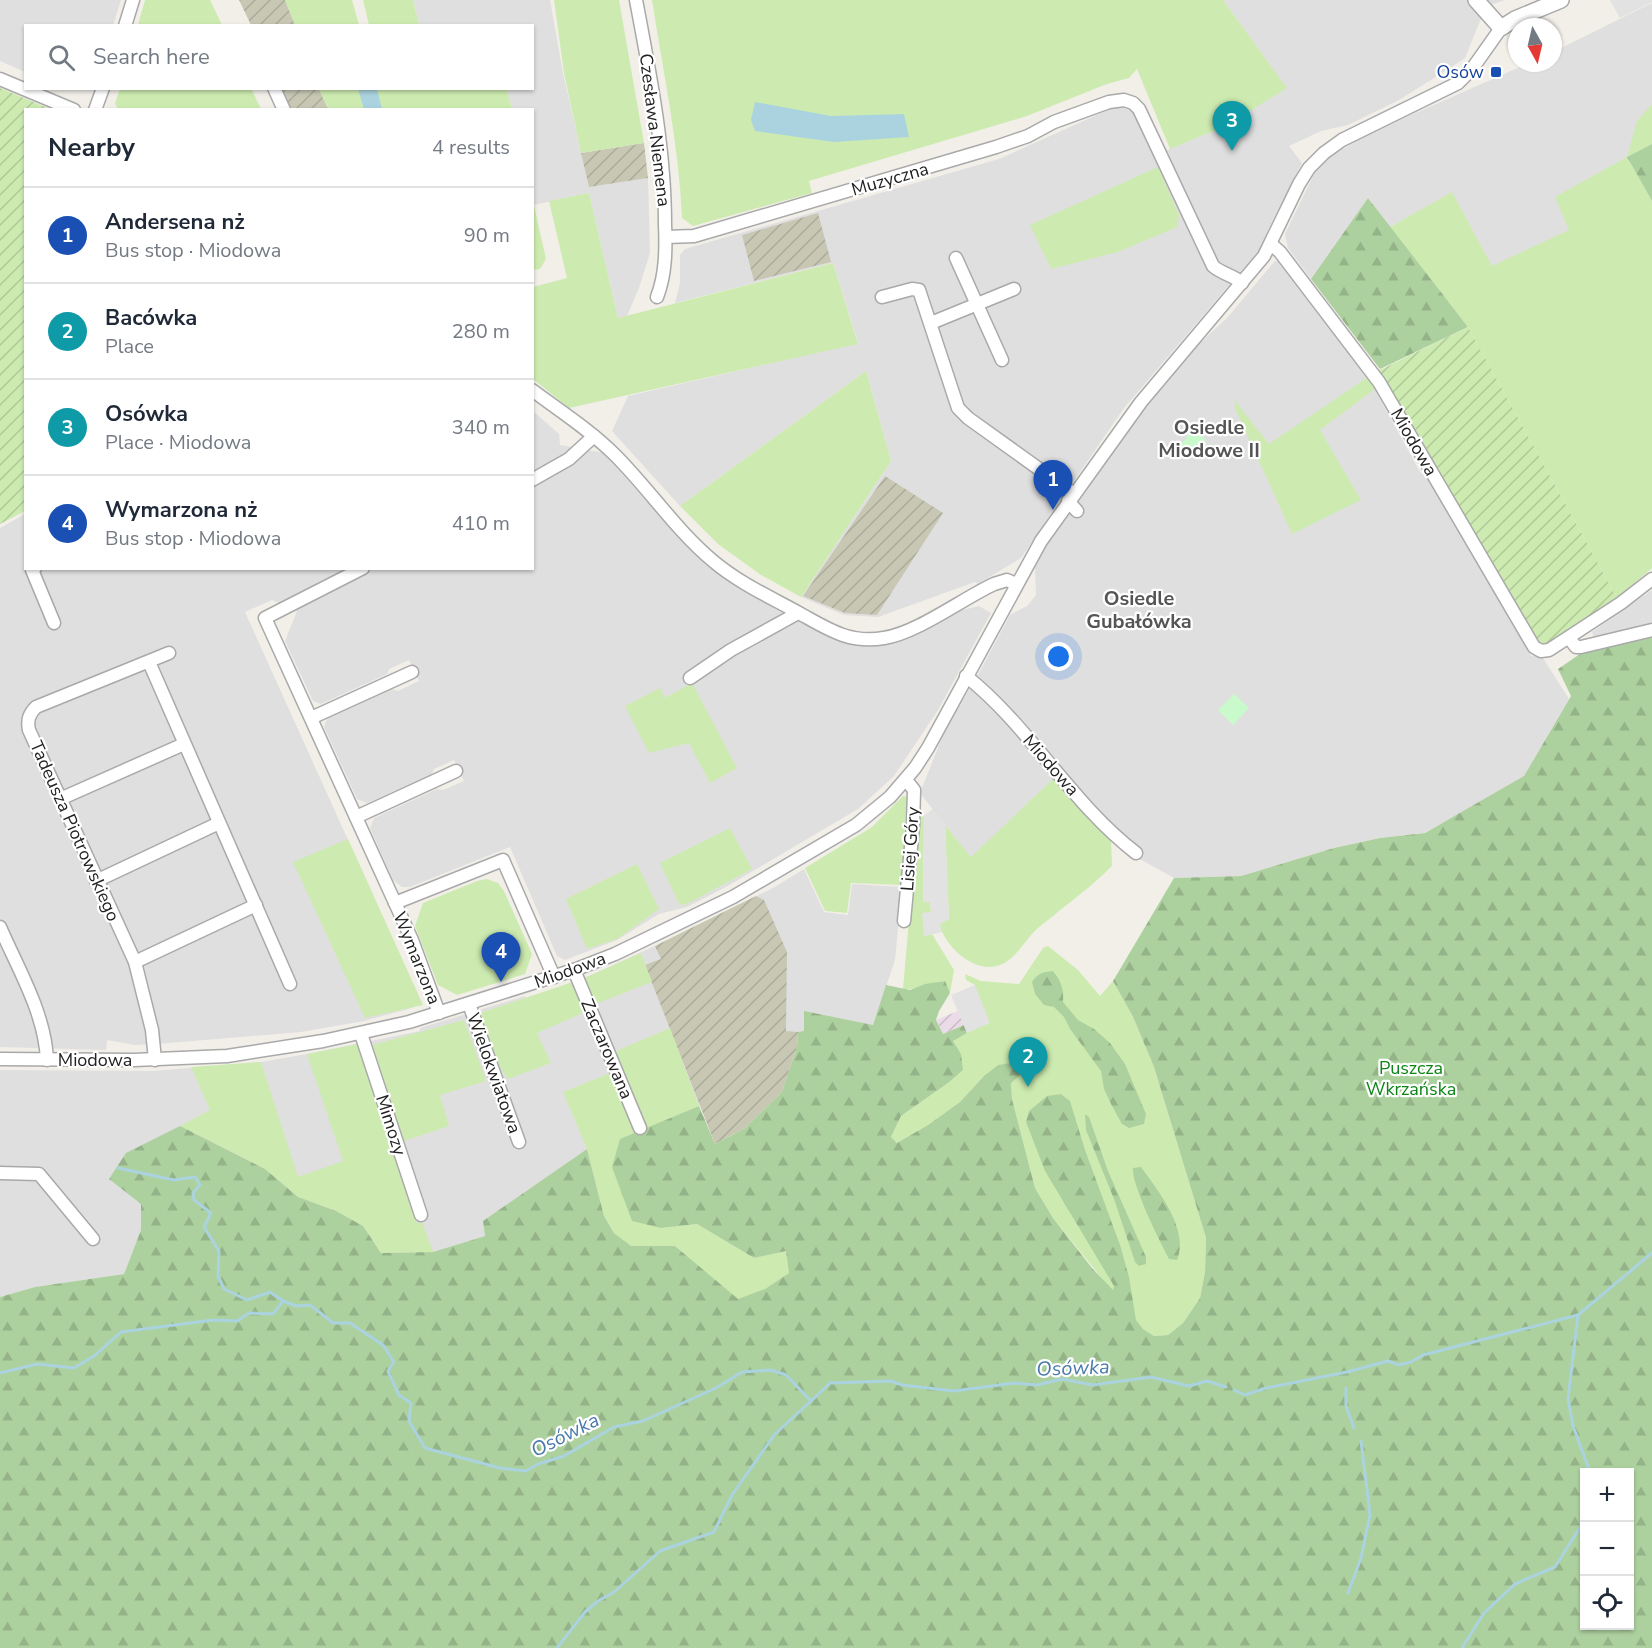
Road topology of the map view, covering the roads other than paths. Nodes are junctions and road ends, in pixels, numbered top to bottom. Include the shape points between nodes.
1 (133, 0) edge
2 (636, 0) edge
3 (1476, 0) edge
4 (1561, 0) edge
5 (126, 24) edge
6 (1501, 28) junction
7 (0, 78) edge
8 (24, 88) edge
9 (28, 90) edge
10 (102, 90) edge
11 (275, 90) edge
12 (69, 108) edge
13 (96, 108) edge
14 (283, 108) edge
15 (666, 237) junction
16 (1271, 244) junction
17 (957, 258) dead end
18 (1242, 283) junction
19 (1014, 289) dead end
20 (657, 297) dead end
21 (882, 297) dead end
22 (977, 304) junction
23 (931, 323) junction
24 (1002, 360) dead end
25 (534, 391) edge
26 (594, 436) junction
27 (534, 479) edge
28 (1073, 502) junction
29 (32, 570) edge
30 (359, 570) edge
31 (1652, 579) edge
32 (1017, 584) junction
33 (798, 613) junction
34 (54, 623) dead end
35 (1652, 630) edge
36 (1569, 638) junction
37 (169, 652) dead end
38 (149, 662) junction
39 (412, 672) dead end
40 (966, 676) junction
41 (690, 678) dead end
42 (311, 718) junction
43 (184, 744) junction
44 (456, 771) dead end
45 (906, 780) junction
46 (60, 800) junction
47 (356, 817) junction
48 (219, 823) junction
49 (1136, 853) dead end
50 (96, 880) junction
51 (395, 903) junction
52 (256, 905) junction
53 (904, 921) dead end
54 (0, 927) edge
55 (135, 962) junction
56 (574, 970) junction
57 (554, 977) junction
58 (290, 984) dead end
59 (469, 1004) junction
60 (439, 1013) junction
61 (361, 1034) junction
62 (0, 1059) edge
63 (47, 1060) junction
64 (155, 1060) junction
65 (633, 1111) junction
66 (621, 1117) dead end
67 (640, 1128) dead end
68 (519, 1142) dead end
69 (0, 1173) edge
70 (421, 1215) dead end
71 (93, 1239) dead end

1 - 5 street
2 - 15 street, Czesława Niemena via 660,141
3 - 6 street
4 - 6 street, Miodowa
6 - 16 street, Miodowa via 1458,83 1353,134 1324,153 1301,180
7 - 8 street
9 - 12 street
10 - 13 street
11 - 14 street
15 - 18 street, Muzyczna via 694,236 961,158 1028,136 1109,102 1124,100 1139,109 1213,266
15 - 20 street, Czesława Niemena via 663,282
16 - 18 street, Miodowa
16 - 36 street, Miodowa via 1379,382 1534,647 1549,650
17 - 22 street
18 - 28 street, Miodowa via 1141,402
19 - 22 street
21 - 23 street via 919,290
22 - 23 street
22 - 24 street
23 - 28 street via 958,408
25 - 26 street
26 - 27 street via 569,459
26 - 33 street via 712,561
28 - 32 street, Miodowa via 1041,541
29 - 34 street
30 - 42 street, Wymarzona via 265,618
31 - 36 street
32 - 33 street via 1007,580 994,584 902,633 883,638 849,638
32 - 40 street, Miodowa
33 - 41 street
35 - 36 street via 1581,647
37 - 38 street, Tadeusza Piotrowskiego
38 - 43 street
38 - 46 street, Tadeusza Piotrowskiego via 36,707 30,714 29,730
39 - 42 street
40 - 45 street, Miodowa via 928,748
40 - 49 street, Miodowa via 1005,712 1112,835
42 - 47 street, Wymarzona
43 - 46 street
43 - 48 street
44 - 47 street
45 - 53 street, Lisiej Góry via 914,790
45 - 56 street, Miodowa via 864,819 750,888
46 - 50 street, Tadeusza Piotrowskiego
47 - 51 street, Wymarzona
48 - 50 street
48 - 52 street
50 - 55 street, Tadeusza Piotrowskiego
51 - 57 street, Wymarzona via 503,860
51 - 60 street, Wymarzona
52 - 55 street
52 - 58 street
54 - 63 street via 41,1022
55 - 64 street, Tadeusza Piotrowskiego via 152,1030
56 - 57 street, Miodowa
56 - 65 street, Zaczarowana
57 - 59 street, Miodowa
59 - 60 street, Miodowa
59 - 68 street, Wielokwiatowa
60 - 61 street, Miodowa
61 - 64 street, Miodowa via 245,1054
61 - 70 street, Mimozy
62 - 63 street, Miodowa
63 - 64 street, Miodowa
65 - 66 street
65 - 67 street, Zaczarowana
69 - 71 street via 39,1174

